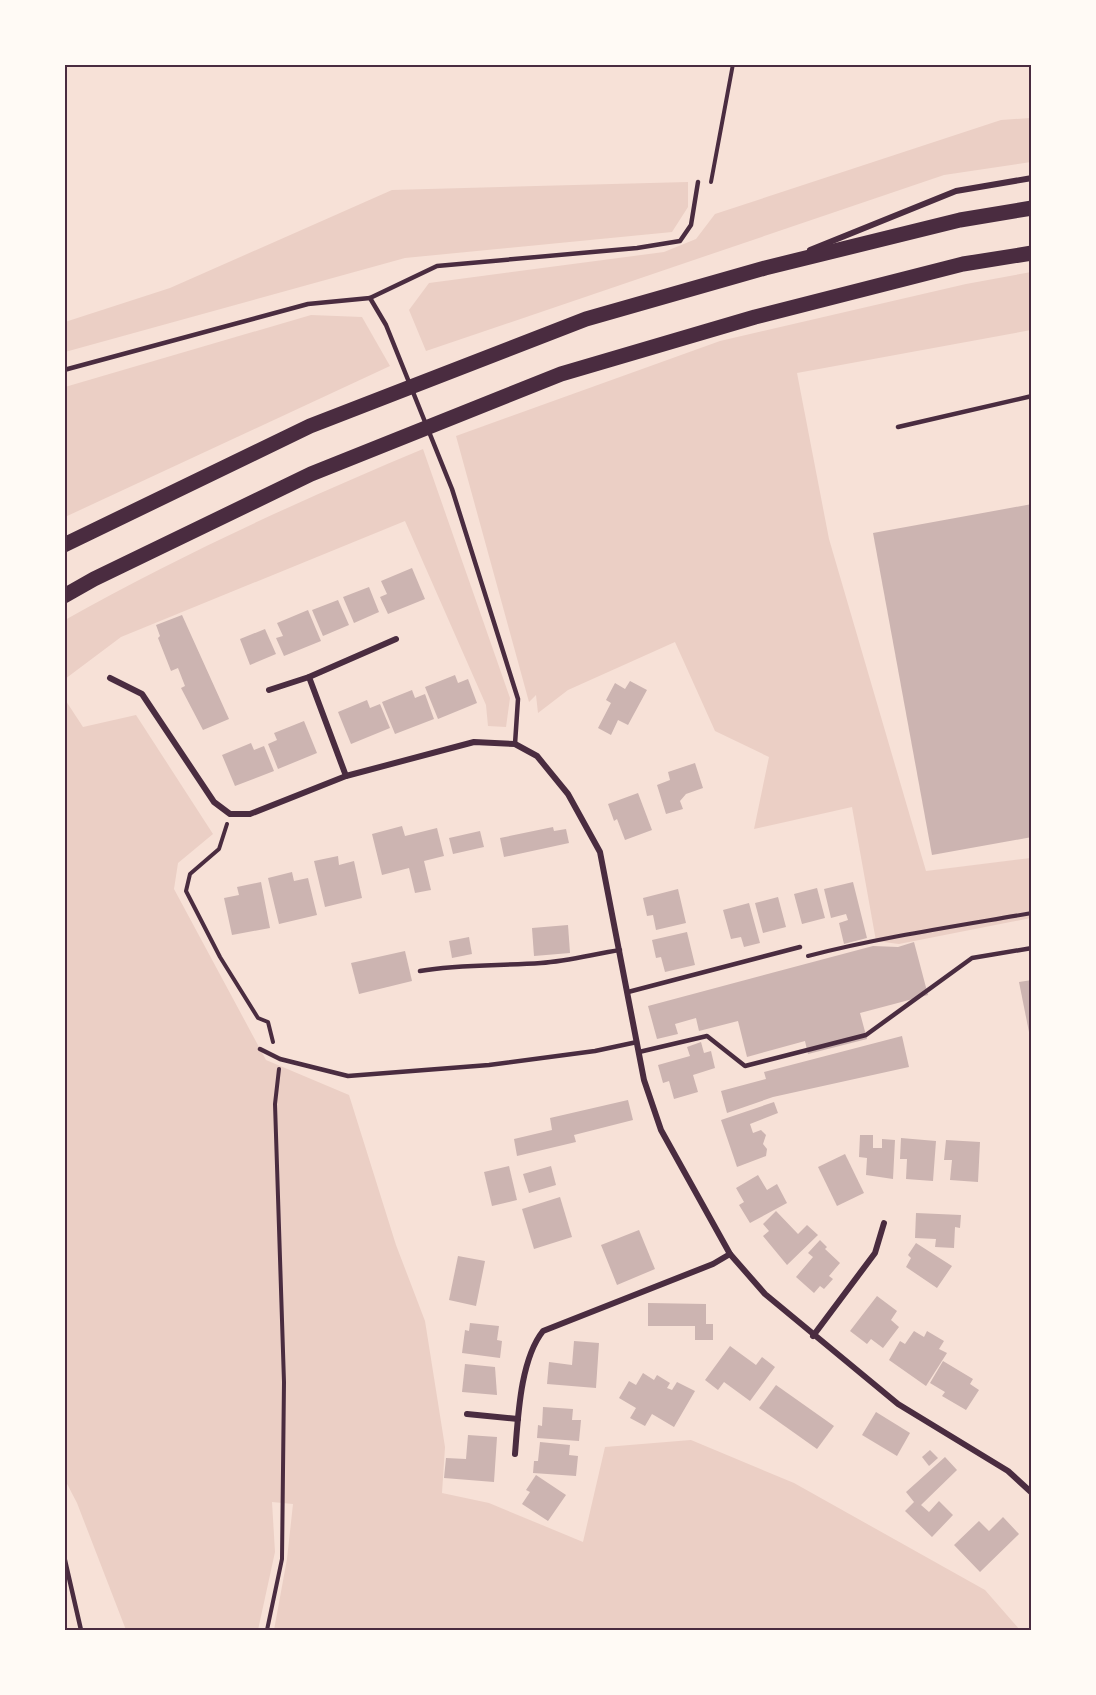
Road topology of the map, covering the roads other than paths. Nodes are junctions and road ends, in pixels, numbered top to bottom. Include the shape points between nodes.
1 (1032, 178) edge
2 (698, 182) dead end
3 (1032, 208) edge
4 (1032, 253) edge
5 (765, 268) junction
6 (370, 298) junction
7 (64, 370) edge
8 (1032, 396) edge
9 (898, 427) dead end
10 (64, 545) edge
11 (64, 596) edge
12 (396, 639) dead end
13 (309, 677) junction
14 (110, 678) dead end
15 (269, 690) dead end
16 (515, 744) junction
17 (346, 776) junction
18 (800, 947) dead end
19 (1032, 948) edge
20 (620, 950) junction
21 (420, 971) dead end
22 (628, 992) junction
23 (637, 1042) junction
24 (260, 1049) dead end
25 (639, 1052) junction
26 (884, 1223) dead end
27 (730, 1254) junction
28 (813, 1336) junction
29 (467, 1414) dead end
30 (518, 1419) junction
31 (515, 1454) dead end
32 (1032, 1493) edge
33 (64, 1556) edge
34 (81, 1630) edge

1 - 5 street via 956,191
2 - 6 lane via 691,225 680,241 437,266
3 - 5 highway via 960,220
4 - 11 highway via 963,264 561,374 311,474
5 - 10 highway via 586,319 321,422
6 - 7 lane via 308,304
6 - 16 lane via 386,325 452,489 518,699
8 - 9 lane
12 - 13 street
13 - 15 street
13 - 17 street
14 - 17 street via 142,694 214,802 230,813 250,814
16 - 17 street via 474,742
16 - 20 street via 537,756 568,794 600,852
18 - 22 lane
19 - 25 lane via 972,958 866,1035 856,1038 745,1066 708,1036
20 - 21 lane via 545,963 484,967 455,964
20 - 22 street
22 - 23 street
23 - 24 lane via 489,1065 348,1076 280,1059
23 - 25 street
25 - 27 street via 661,1130
26 - 28 street via 875,1253
27 - 28 street via 765,1294
27 - 30 street via 543,1331 534,1343
28 - 32 street via 898,1404 1008,1471
29 - 30 street
30 - 31 street
33 - 34 lane

